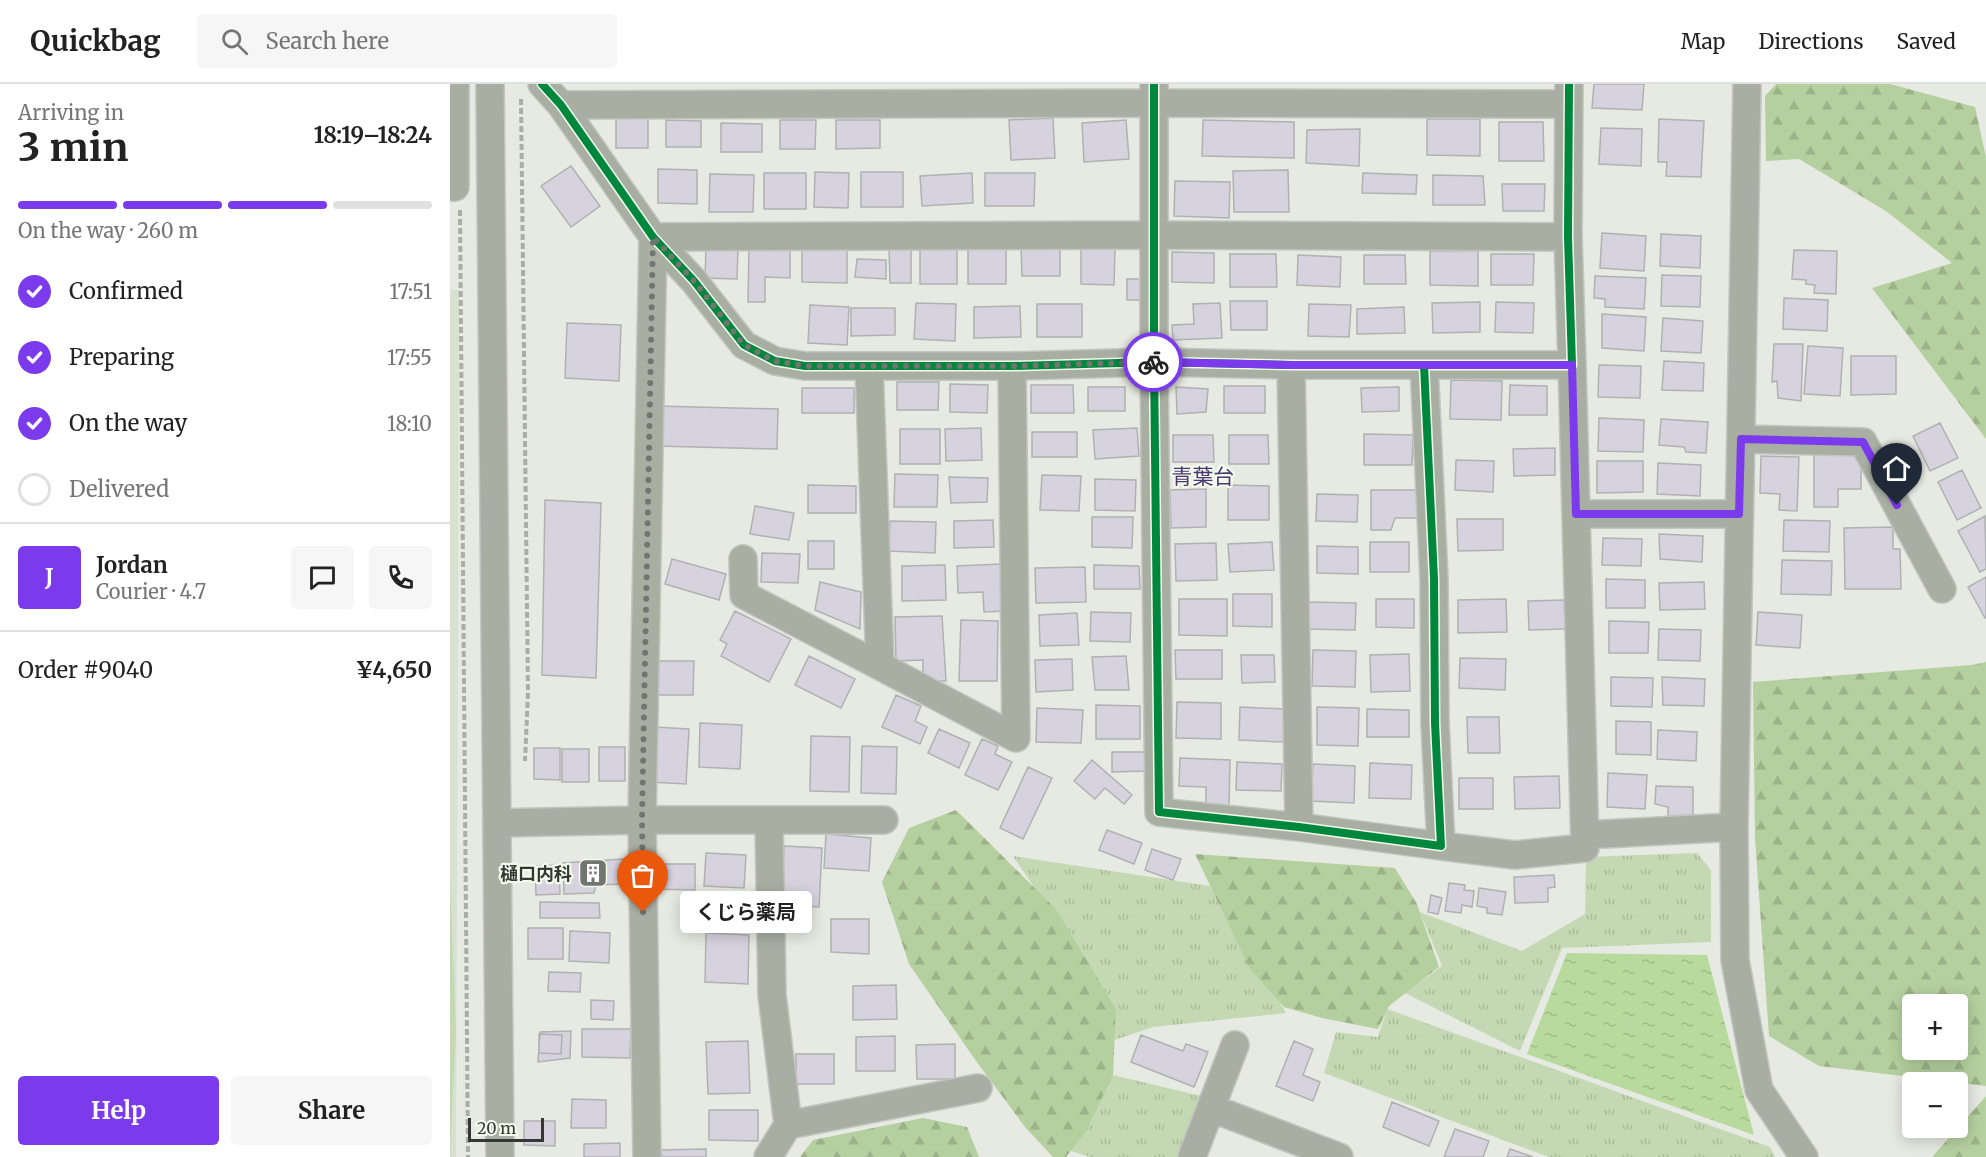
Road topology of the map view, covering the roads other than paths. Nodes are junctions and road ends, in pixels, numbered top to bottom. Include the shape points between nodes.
1 (455, 84) edge
2 (490, 84) edge
3 (1747, 84) edge
4 (532, 90) edge
5 (1154, 93) edge
6 (1569, 94) edge
7 (561, 105) junction
8 (455, 198) edge
9 (1154, 235) junction
10 (653, 237) junction
11 (1568, 237) junction
12 (1154, 362) junction
13 (1291, 365) junction
14 (1424, 365) junction
15 (1572, 365) junction
16 (869, 366) junction
17 (1012, 366) junction
18 (1741, 439) junction
19 (1576, 514) junction
20 (1739, 514) junction
21 (743, 559) dead end
22 (1942, 589) dead end
23 (880, 666) junction
24 (642, 820) junction
25 (769, 820) junction
26 (884, 820) dead end
27 (497, 823) junction
28 (1299, 826) junction
29 (1734, 827) junction
30 (1585, 835) junction
31 (1441, 846) junction
32 (1235, 1045) dead end
33 (978, 1088) dead end
34 (1211, 1108) junction
35 (788, 1125) junction
36 (500, 1157) edge
37 (647, 1157) edge
38 (768, 1157) edge
39 (1192, 1157) edge
40 (1339, 1157) edge
41 (1804, 1157) edge

1 - 8 street
2 - 27 street
3 - 18 street
4 - 7 street
5 - 6 street
5 - 7 street
5 - 9 street
6 - 11 street
7 - 10 street
9 - 10 street
9 - 11 street
9 - 12 street
10 - 16 street via 694,281 744,345 775,361 805,366
10 - 24 street
11 - 15 street
12 - 13 street
12 - 17 street
12 - 28 street via 1159,812
13 - 14 street
13 - 28 street
14 - 15 street
14 - 31 street
15 - 19 street
16 - 17 street
16 - 23 street
17 - 23 street via 1016,738
18 - 20 street
18 - 22 street via 1863,442
19 - 20 street
19 - 30 street
20 - 29 street
21 - 23 street via 744,595
24 - 25 street
24 - 27 street
24 - 37 street
25 - 26 street
25 - 35 street via 772,995
27 - 36 street
28 - 31 street
29 - 30 street
29 - 41 street via 1735,960 1759,1090
30 - 31 street via 1585,848 1515,855
32 - 34 street
33 - 35 street
34 - 39 street
34 - 40 street
35 - 38 street

